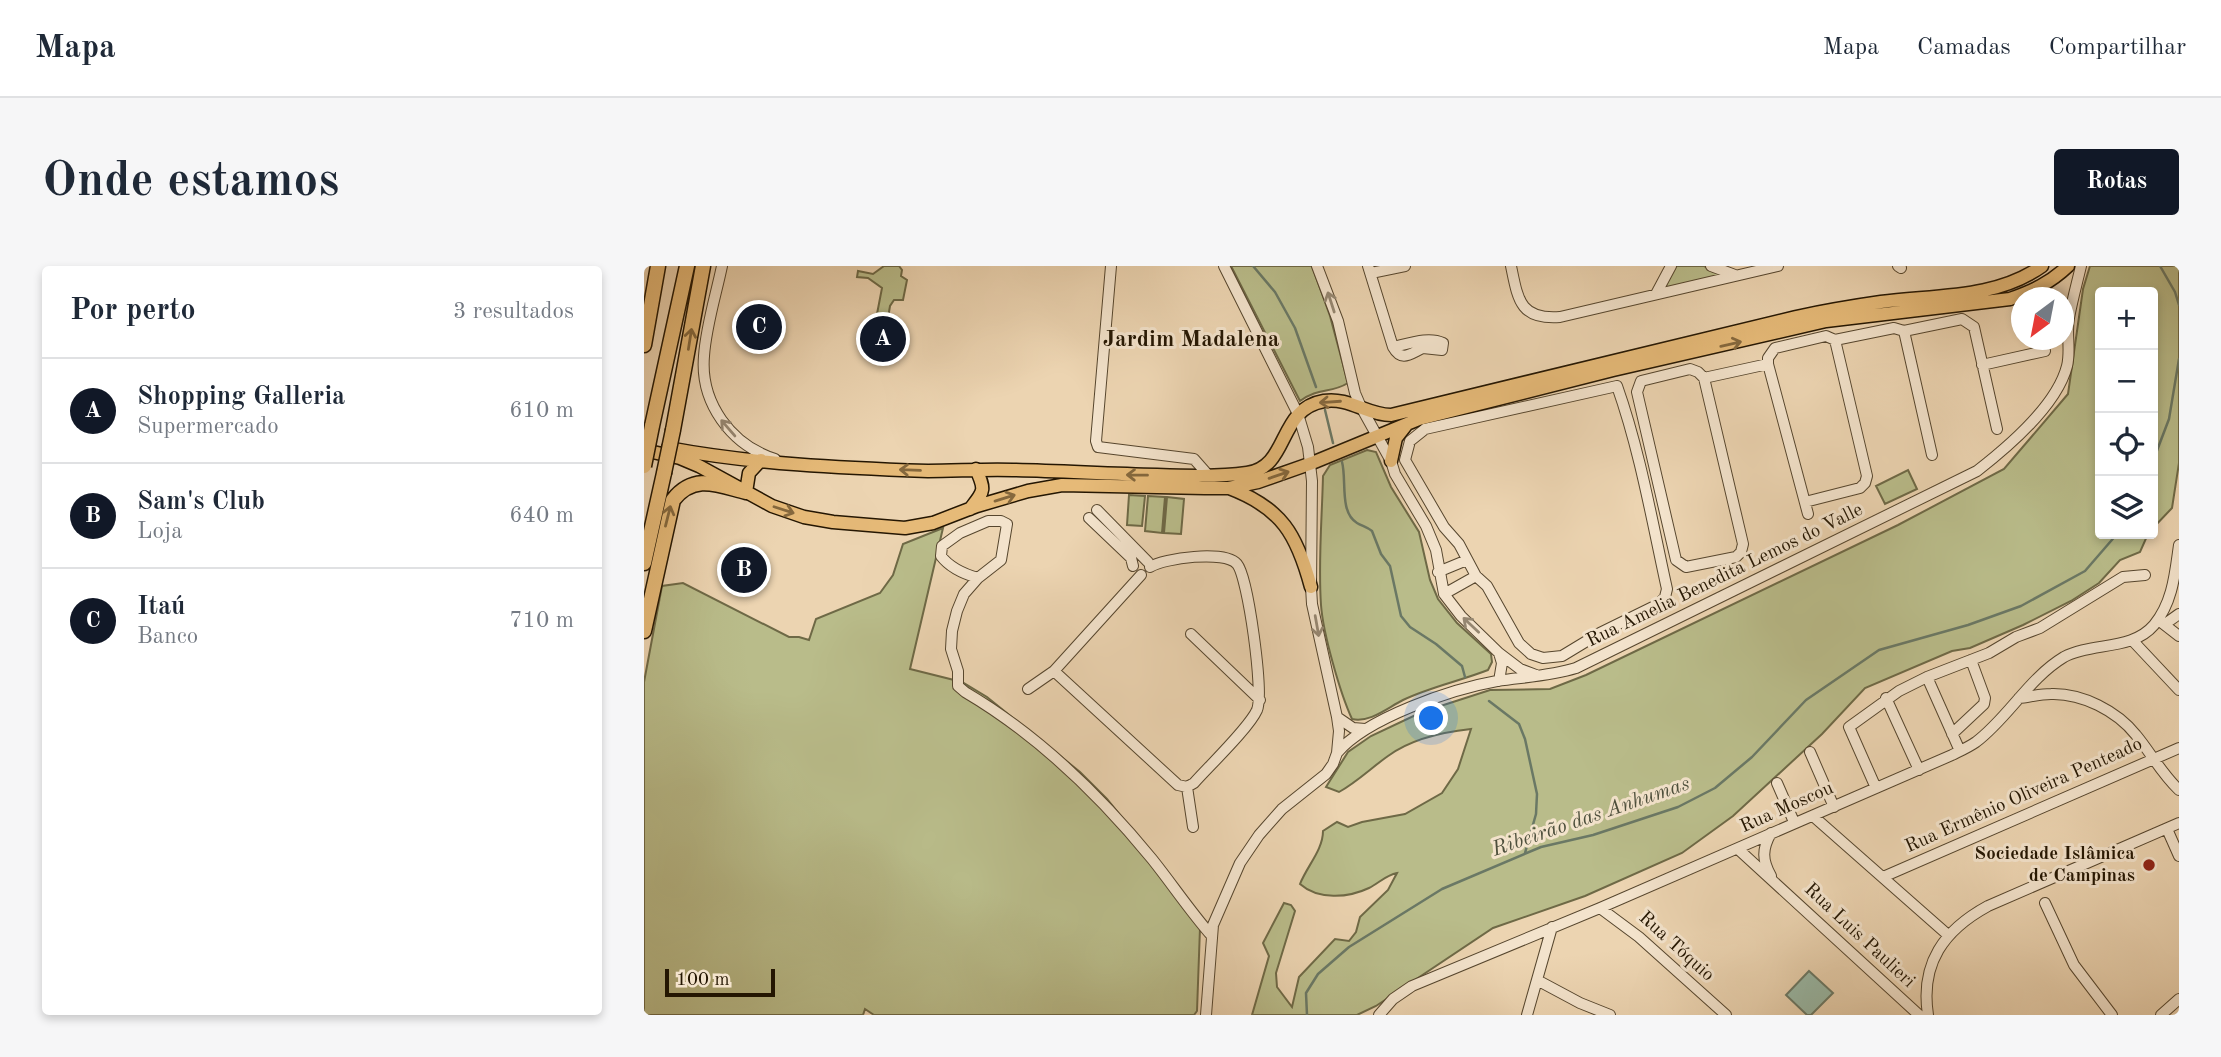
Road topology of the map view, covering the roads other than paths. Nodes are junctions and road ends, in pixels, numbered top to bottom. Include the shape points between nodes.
1 (659, 266) edge
2 (687, 266) edge
3 (703, 266) edge
4 (722, 266) edge
5 (1111, 266) edge
6 (1224, 266) edge
7 (1317, 266) edge
8 (1405, 266) edge
9 (1511, 266) edge
10 (1671, 266) edge
11 (1711, 266) edge
12 (1778, 266) edge
13 (2068, 266) edge
14 (2081, 266) edge
15 (2040, 267) edge
16 (1369, 269) edge
17 (1736, 276) junction
18 (2033, 287) edge
19 (2044, 287) edge
20 (2075, 293) joint
21 (1656, 295) junction
22 (2074, 297) edge
23 (2011, 300) edge
24 (1904, 331) junction
25 (1835, 340) junction
26 (644, 345) edge
27 (1393, 347) dead end
28 (2068, 350) edge
29 (2045, 351) dead end
30 (1769, 364) junction
31 (1982, 365) junction
32 (1612, 370) junction
33 (1704, 378) junction
34 (1617, 386) junction
35 (1361, 407) junction
36 (1298, 414) junction
37 (1408, 423) junction
38 (1997, 429) dead end
39 (1376, 436) junction
40 (644, 443) edge
41 (644, 450) edge
42 (1932, 455) dead end
43 (1175, 457) junction
44 (761, 460) junction
45 (1391, 461) junction
46 (786, 462) junction
47 (1312, 463) junction
48 (644, 466) edge
49 (976, 469) junction
50 (1178, 476) junction
51 (1209, 476) junction
52 (1229, 488) junction
53 (746, 492) junction
54 (1805, 502) junction
55 (973, 508) junction
56 (1808, 514) dead end
57 (980, 523) junction
58 (2179, 545) edge
59 (1466, 560) junction
60 (644, 563) edge
61 (1149, 564) junction
62 (1133, 566) junction
63 (1438, 572) junction
64 (1141, 575) junction
65 (2145, 575) dead end
66 (1476, 576) junction
67 (978, 578) junction
68 (1311, 587) junction
69 (2176, 592) edge
70 (1444, 594) junction
71 (2179, 614) edge
72 (2150, 630) junction
73 (644, 631) edge
74 (1191, 634) dead end
75 (2179, 636) edge
76 (2132, 640) junction
77 (1499, 653) junction
78 (2144, 653) junction
79 (1971, 660) junction
80 (1054, 671) junction
81 (1539, 677) junction
82 (1927, 677) junction
83 (1499, 681) junction
84 (1028, 689) dead end
85 (2179, 690) edge
86 (1886, 698) junction
87 (2019, 698) junction
88 (1260, 700) junction
89 (1337, 717) junction
90 (1366, 729) junction
91 (1952, 734) junction
92 (2179, 748) edge
93 (1960, 751) junction
94 (1810, 752) dead end
95 (1337, 753) junction
96 (2152, 759) junction
97 (1919, 770) junction
98 (1777, 783) dead end
99 (1187, 787) junction
100 (1876, 788) junction
101 (2179, 790) edge
102 (1834, 807) junction
103 (1813, 816) junction
104 (1794, 822) junction
105 (2179, 823) edge
106 (1193, 827) dead end
107 (2167, 828) junction
108 (1771, 833) junction
109 (1738, 849) junction
110 (2179, 856) edge
111 (1883, 877) junction
112 (1775, 883) junction
113 (2045, 903) dead end
114 (1600, 908) junction
115 (1552, 927) junction
116 (1211, 935) junction
117 (1948, 935) junction
118 (1537, 980) junction
119 (2179, 999) edge
120 (1580, 1003) junction
121 (1206, 1015) edge
122 (1380, 1015) edge
123 (1527, 1015) edge
124 (1595, 1015) edge
125 (1610, 1015) edge
126 (1726, 1015) edge
127 (1919, 1015) edge
128 (1928, 1015) edge
129 (2112, 1015) edge
130 (2161, 1015) edge

1 - 26 highway
2 - 48 highway, bridge
60 -> 3 highway, bridge
46 -> 4 street via 741,441 712,404 704,354
5 - 43 street via 1098,447
6 - 36 street
35 -> 7 street via 1338,321
8 - 16 street
9 - 21 street via 1523,307 1545,318
10 - 21 street
11 - 17 street
12 - 17 street
13 - 19 main road
14 - 20 street, Rua Amelia Benedita Lemos do Valle
15 - 18 main road
15 - 35 main road via 2003,286 1979,292 1796,317 1409,411 1379,415
16 - 27 street
17 - 21 street
20 - 22 street, Rua Amelia Benedita Lemos do Valle
32 -> 23 main road via 1826,321
24 - 25 street via 1894,328
24 - 31 street via 1962,319 1974,327
24 - 42 street
25 - 30 street via 1826,336 1775,348
25 - 54 street via 1867,476 1860,488
28 - 81 street, Rua Amelia Benedita Lemos do Valle via 2063,379 2053,394 2017,436 1977,471 1576,668
29 - 31 street
30 - 33 street via 1745,364
30 - 54 street
31 - 38 street
32 - 34 street
32 - 37 main road
33 - 33 street via 1743,544 1737,557 1686,567 1676,560 1637,386 1641,381 1690,369
34 - 59 street via 1425,429 1410,441 1405,460 1408,467
34 - 66 street via 1642,476 1665,597 1572,651 1543,658 1523,648 1487,586
35 -> 36 main road via 1324,401
35 - 39 street
36 - 47 street
36 - 51 main road via 1278,451 1262,468
37 - 39 main road
37 - 45 main road via 1396,438
39 - 45 street
39 - 47 main road
40 - 44 main road via 716,457
41 - 53 main road via 680,458
43 - 50 street
43 - 51 street via 1194,459
44 - 46 main road
44 - 53 main road via 748,473
45 - 63 street via 1426,526 1436,550
49 -> 46 main road via 930,471
52 -> 47 main road
47 - 68 street
50 -> 49 main road
49 - 55 main road via 983,493
50 - 51 main road
55 -> 52 main road via 1062,485
52 - 68 main road via 1258,501 1288,529 1302,554
53 -> 55 main road via 804,517 867,525 915,526
73 -> 53 highway via 673,500 680,491 706,482
54 - 56 street
55 - 57 street
57 - 67 street via 1001,521 1008,530 1001,560
57 - 67 street via 948,540 940,550 946,562
58 - 69 street, Rua Moscou
59 - 63 street
59 - 66 street
61 - 62 street via 1138,559
61 - 62 street via 1093,514
61 - 64 street
61 - 88 street via 1214,556 1237,564 1245,582
62 - 64 street
63 - 70 street
64 - 80 street
65 - 79 street via 2123,577 2040,628
66 - 70 street
67 - 116 street via 964,594 952,631 958,686 1014,723 1074,774 1116,817
68 -> 89 street
69 - 72 street, Rua Moscou
77 -> 70 street
71 - 75 street via 2163,623
72 - 76 street, Rua Moscou
72 - 78 street
74 - 88 street
76 - 78 street
76 - 87 street, Rua Moscou via 2067,656
77 - 81 street
77 - 83 street
78 - 85 street
79 - 82 street
79 - 91 street via 1984,704
80 - 84 street
80 - 99 street via 1178,785
81 - 83 street, Rua Amelia Benedita Lemos do Valle
82 - 86 street
82 - 91 street
83 - 90 street, Rua Amelia Benedita Lemos do Valle via 1438,698
86 - 97 street
86 - 100 street via 1849,726
87 - 93 street, Rua Moscou via 1976,742
87 - 96 street via 2052,694 2098,705 2120,717
88 - 99 street via 1254,717
89 - 90 street via 1353,728
89 - 95 street
90 - 95 street, Rua Amelia Benedita Lemos do Valle
91 - 93 street
92 - 96 street, Rua Ermênio Oliveira Penteado
93 - 97 street, Rua Moscou
94 - 102 street
95 - 116 street, Rua Amelia Benedita Lemos do Valle via 1326,774 1282,809 1253,844 1217,911
96 - 101 street
96 - 111 street, Rua Ermênio Oliveira Penteado
97 - 100 street, Rua Moscou
98 - 104 street
99 - 106 street
100 - 102 street, Rua Moscou
102 - 103 street, Rua Moscou
103 - 104 street, Rua Moscou
103 - 111 street
104 - 108 street, Rua Moscou
105 - 107 street
107 - 110 street
107 - 117 street via 1988,906
108 - 109 street, Rua Moscou
108 - 112 street, Rua Luis Paulieri via 1763,853
109 - 112 street, Rua Luis Paulieri
109 - 114 street, Rua Moscou
111 - 117 street
112 - 127 street, Rua Luis Paulieri
113 - 129 street via 2074,965
114 - 115 street, Rua Moscou
114 - 126 street, Rua Tóquio via 1621,921
115 - 118 street
115 - 122 street, Rua Moscou via 1412,986
116 - 121 street, Rua Amelia Benedita Lemos do Valle
117 - 128 street via 1930,971
118 - 120 street
118 - 123 street
119 - 130 street
120 - 124 street
120 - 125 street

